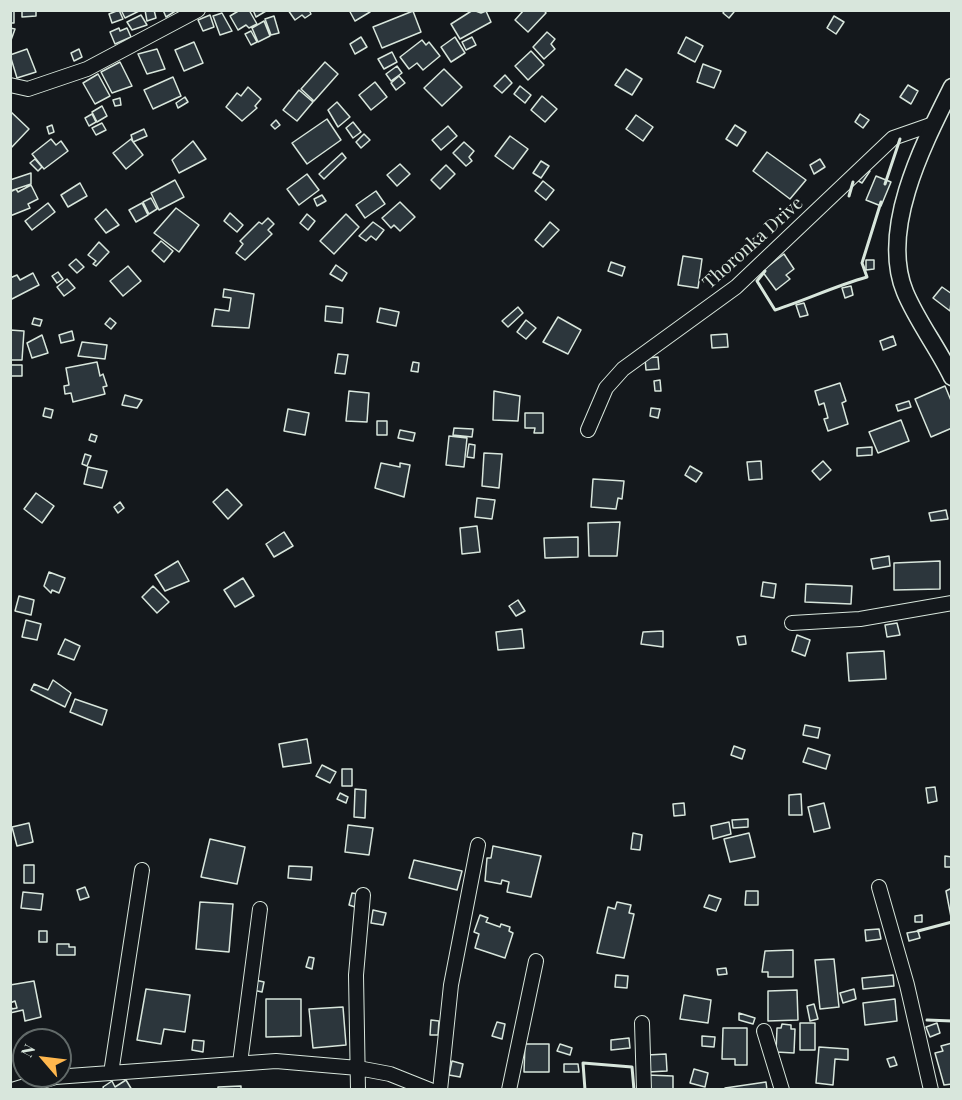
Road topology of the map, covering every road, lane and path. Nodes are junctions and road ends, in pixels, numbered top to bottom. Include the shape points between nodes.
1 (198, 10) edge
2 (10, 85) edge
3 (951, 87) edge
4 (933, 124) junction
5 (951, 377) edge
6 (588, 430) dead end
7 (951, 603) edge
8 (792, 623) dead end
9 (478, 845) dead end
10 (142, 870) dead end
11 (879, 887) dead end
12 (363, 895) dead end
13 (260, 909) dead end
14 (536, 961) dead end
15 (642, 1023) dead end
16 (764, 1031) dead end
17 (240, 1063) junction
18 (358, 1068) junction
19 (111, 1072) junction
20 (12, 1089) edge
21 (358, 1089) edge
22 (430, 1089) edge
23 (440, 1089) edge
24 (508, 1089) edge
25 (644, 1089) edge
26 (782, 1089) edge
27 (931, 1089) edge

1 - 2 street via 87,69 28,89
3 - 4 street
4 - 5 street via 906,192 900,264 905,292
4 - 6 street, Thoronka Drive via 893,138 736,287 623,369 606,388
7 - 8 street via 860,619
9 - 23 street via 451,985
10 - 19 street
11 - 27 street
12 - 18 street via 356,975
13 - 17 street
14 - 24 street
15 - 25 street
16 - 26 street
17 - 18 street via 296,1062
17 - 19 street
18 - 21 street
18 - 22 street via 390,1074
19 - 20 street via 55,1077

